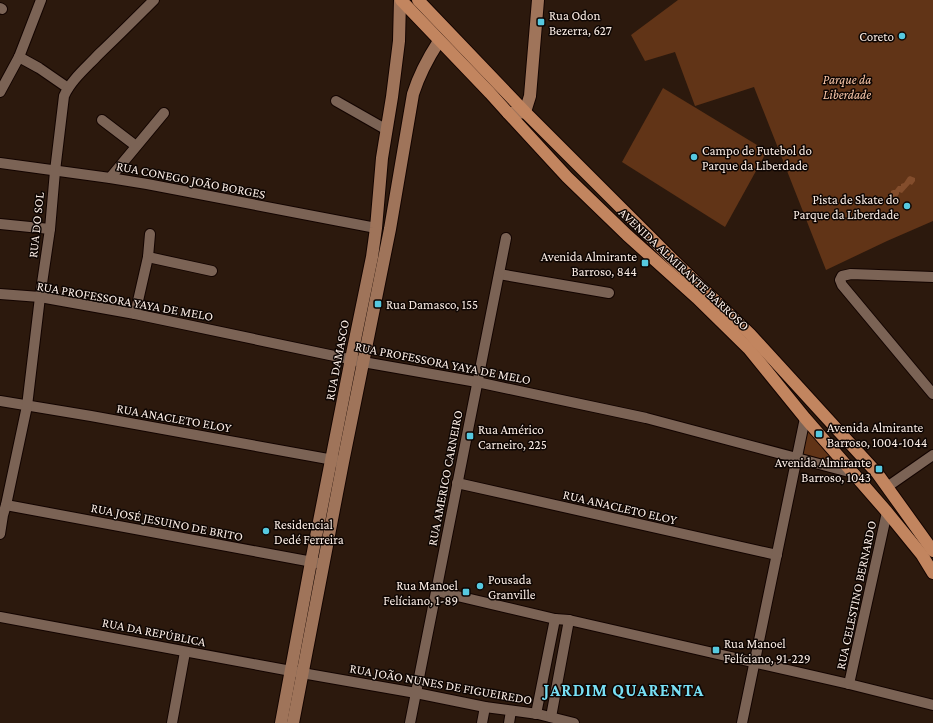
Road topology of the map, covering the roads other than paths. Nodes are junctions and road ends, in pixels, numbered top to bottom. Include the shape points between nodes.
1 (41, 0) edge
2 (154, 0) edge
3 (400, 0) edge
4 (418, 0) edge
5 (538, 0) edge
6 (439, 41) junction
7 (19, 57) junction
8 (68, 88) junction
9 (0, 92) edge
10 (336, 101) dead end
11 (508, 112) junction
12 (525, 112) junction
13 (164, 113) dead end
14 (102, 120) dead end
15 (387, 130) junction
16 (136, 146) junction
17 (0, 163) edge
18 (55, 171) junction
19 (110, 178) junction
20 (0, 224) edge
21 (376, 228) junction
22 (50, 229) junction
23 (150, 234) dead end
24 (506, 238) dead end
25 (148, 257) junction
26 (212, 270) dead end
27 (499, 274) junction
28 (933, 277) edge
29 (609, 293) dead end
30 (0, 294) edge
31 (40, 297) junction
32 (135, 314) junction
33 (351, 359) junction
34 (363, 362) junction
35 (477, 382) junction
36 (931, 390) edge
37 (0, 401) edge
38 (27, 406) junction
39 (805, 418) junction
40 (933, 455) edge
41 (797, 458) junction
42 (337, 461) junction
43 (853, 473) junction
44 (458, 484) junction
45 (887, 487) junction
46 (6, 505) junction
47 (887, 512) junction
48 (1, 515) edge
49 (0, 534) edge
50 (933, 551) edge
51 (777, 555) junction
52 (311, 562) junction
53 (323, 564) junction
54 (933, 573) edge
55 (436, 591) junction
56 (0, 617) edge
57 (555, 618) junction
58 (569, 620) junction
59 (185, 652) junction
60 (754, 662) junction
61 (297, 672) junction
62 (849, 684) junction
63 (416, 693) junction
64 (933, 705) edge
65 (485, 707) junction
66 (511, 711) junction
67 (536, 714) junction
68 (551, 717) junction
69 (172, 723) edge
70 (281, 723) edge
71 (293, 723) edge
72 (410, 723) edge
73 (482, 723) edge
74 (509, 723) edge
75 (574, 723) edge
76 (742, 723) edge

1 - 7 street
2 - 8 street, RUA DO SOL
3 - 6 main road, AVENIDA ALMIRANTE BARROSO
3 - 15 street, RUA DAMASCO via 399,42
4 - 12 main road, AVENIDA ALMIRANTE BARROSO
5 - 12 street via 530,96
6 - 11 main road, AVENIDA ALMIRANTE BARROSO
6 - 34 street, RUA DAMASCO via 426,61 413,94 390,230
7 - 8 street
7 - 9 street
8 - 18 street, RUA DO SOL via 64,96
10 - 15 street
11 - 12 street
11 - 39 main road, AVENIDA ALMIRANTE BARROSO via 567,177 626,236 698,298 749,349
12 - 45 main road, AVENIDA ALMIRANTE BARROSO via 750,334 853,445
13 - 16 street
14 - 16 street
15 - 21 street, RUA DAMASCO
16 - 19 street
17 - 18 street, RUA CONEGO JOÃO BORGES
18 - 19 street, RUA CONEGO JOÃO BORGES
18 - 22 street, RUA DO SOL
19 - 21 street, RUA CONEGO JOÃO BORGES
20 - 22 street
21 - 33 street, RUA DAMASCO
22 - 31 street, RUA DO SOL
23 - 25 street
24 - 27 street, RUA AMERICO CARNEIRO
25 - 26 street
25 - 32 street
27 - 29 street
27 - 35 street, RUA AMERICO CARNEIRO
28 - 36 street via 851,274 842,276 840,280
30 - 31 street, RUA PROFESSORA YAYA DE MELO
31 - 32 street, RUA PROFESSORA YAYA DE MELO
31 - 38 street, RUA DO SOL
32 - 33 street, RUA PROFESSORA YAYA DE MELO
33 - 34 street, RUA PROFESSORA YAYA DE MELO
33 - 42 street, RUA DAMASCO
34 - 35 street, RUA PROFESSORA YAYA DE MELO
34 - 42 street, RUA DAMASCO
35 - 41 street, RUA PROFESSORA YAYA DE MELO via 646,418
35 - 44 street, RUA AMERICO CARNEIRO
37 - 38 street, RUA ANACLETO ELOY
38 - 42 street, RUA ANACLETO ELOY
38 - 46 street, RUA DO SOL
39 - 41 street
39 - 43 main road, AVENIDA ALMIRANTE BARROSO
40 - 45 street
41 - 43 street, RUA PROFESSORA YAYA DE MELO
41 - 51 street
42 - 52 street, RUA DAMASCO
42 - 53 street, RUA DAMASCO
43 - 47 main road, AVENIDA ALMIRANTE BARROSO
44 - 51 street, RUA ANACLETO ELOY
44 - 55 street, RUA AMERICO CARNEIRO
45 - 50 main road, AVENIDA ALMIRANTE BARROSO
46 - 48 street, RUA DO SOL
46 - 52 street, RUA JOSÉ JESUINO DE BRITO
47 - 54 main road, AVENIDA ALMIRANTE BARROSO via 922,555
47 - 62 street, RUA CELESTINO BERNARDO
48 - 49 street, RUA DO SOL
51 - 60 street
52 - 53 street, RUA JOSÉ JESUINO DE BRITO
52 - 61 street, RUA DAMASCO
53 - 61 street, RUA DAMASCO
55 - 57 street
55 - 63 street, RUA AMERICO CARNEIRO
56 - 59 street, RUA DA REPÚBLICA
57 - 58 street
57 - 67 street
58 - 60 street
58 - 68 street
59 - 61 street, RUA DA REPÚBLICA
59 - 69 street
60 - 62 street
60 - 76 street
61 - 63 street, RUA JOÃO NUNES DE FIGUEIREDO
61 - 70 street, RUA DAMASCO
61 - 71 street, RUA DAMASCO
62 - 64 street
63 - 65 street, RUA JOÃO NUNES DE FIGUEIREDO
63 - 72 street, RUA AMERICO CARNEIRO
65 - 66 street, RUA JOÃO NUNES DE FIGUEIREDO
65 - 73 street
66 - 67 street, RUA JOÃO NUNES DE FIGUEIREDO
66 - 74 street
67 - 68 street, RUA JOÃO NUNES DE FIGUEIREDO
68 - 75 street, RUA JOÃO NUNES DE FIGUEIREDO

